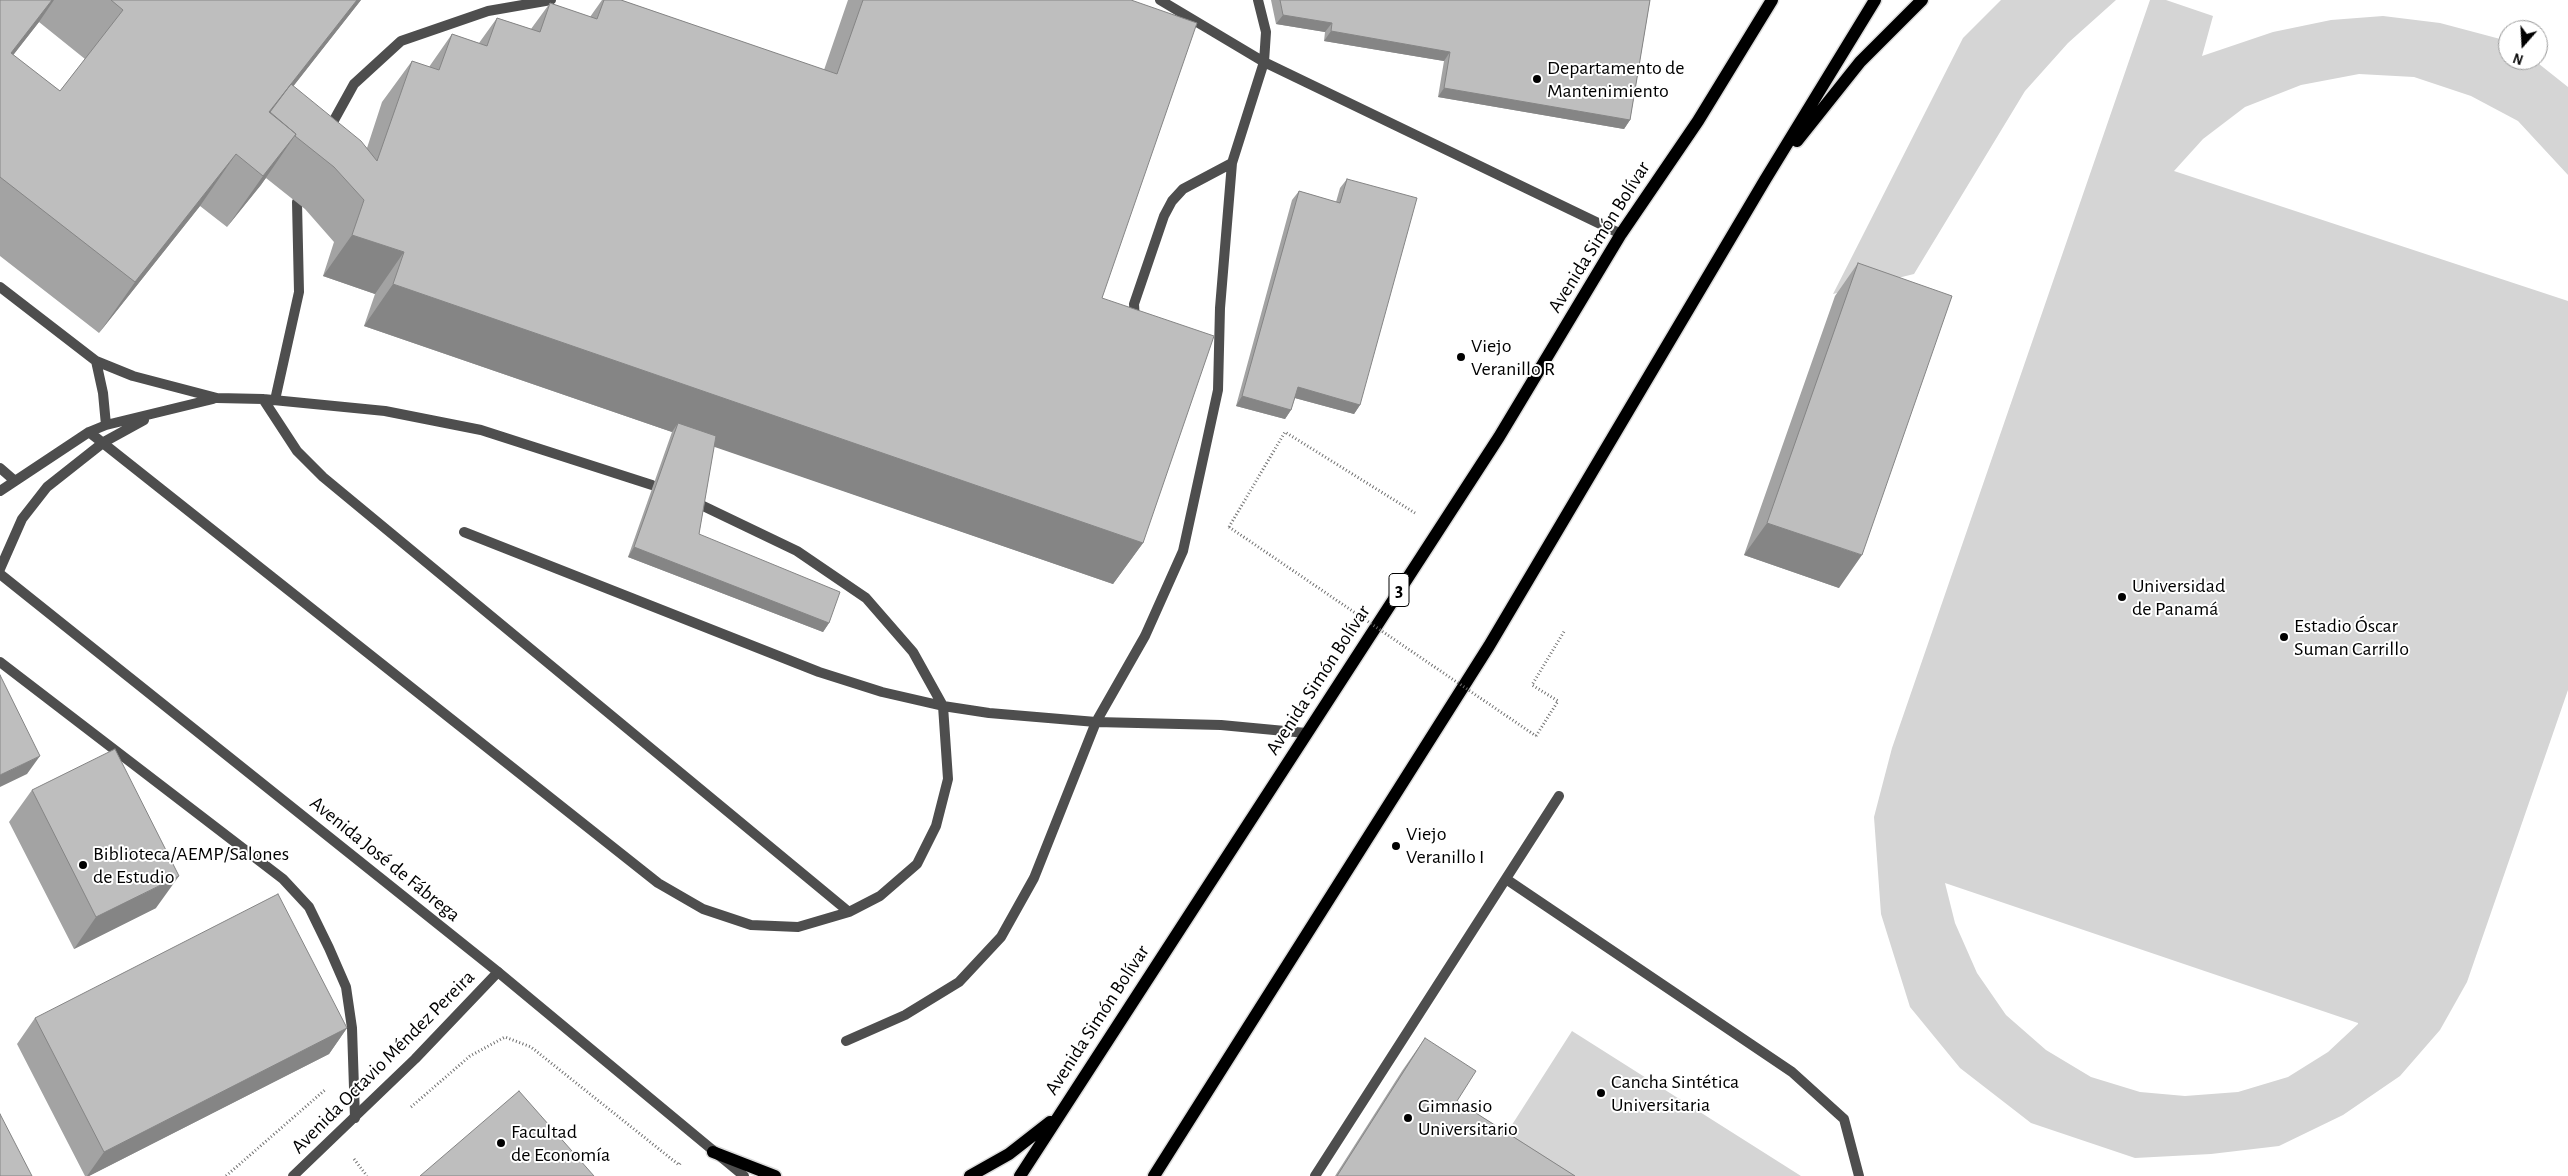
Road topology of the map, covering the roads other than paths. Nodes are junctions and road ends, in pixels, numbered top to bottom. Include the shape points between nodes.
1 (551, 0) edge
2 (1160, 0) edge
3 (1258, 0) edge
4 (1772, 0) edge
5 (1875, 0) edge
6 (1922, 0) edge
7 (1264, 62) junction
8 (322, 141) edge
9 (1232, 162) junction
10 (1765, 180) junction
11 (297, 202) dead end
12 (1620, 234) junction
13 (0, 287) edge
14 (1143, 328) edge
15 (96, 361) junction
16 (217, 398) junction
17 (263, 399) junction
18 (275, 400) junction
19 (155, 413) junction
20 (106, 425) junction
21 (89, 432) junction
22 (104, 442) junction
23 (0, 468) edge
24 (15, 481) junction
25 (652, 485) dead end
26 (0, 491) edge
27 (699, 504) edge
28 (464, 532) dead end
29 (0, 569) edge
30 (0, 574) edge
31 (0, 662) edge
32 (943, 706) junction
33 (1096, 722) junction
34 (1306, 733) junction
35 (1559, 796) dead end
36 (1506, 879) junction
37 (849, 912) junction
38 (498, 972) junction
39 (846, 1040) dead end
40 (1058, 1116) junction
41 (355, 1118) junction
42 (713, 1152) junction
43 (293, 1176) edge
44 (744, 1176) edge
45 (775, 1176) edge
46 (970, 1176) edge
47 (1020, 1176) edge
48 (1154, 1176) edge
49 (1315, 1176) edge
50 (1859, 1176) edge

1 - 8 street via 488,11 401,41 354,84
2 - 7 street
3 - 7 street via 1266,32
4 - 12 main road, Avenida Simón Bolívar / 3 via 1698,121
5 - 10 main road
6 - 10 main road via 1860,62
7 - 9 street
7 - 12 street
9 - 14 street via 1183,189 1164,216 1134,304 1135,322
9 - 33 street via 1214,349 1218,390 1183,551 1146,636
10 - 48 main road via 1490,646
11 - 18 street via 299,292
12 - 34 main road, Avenida Simón Bolívar / 3 via 1499,437
13 - 15 street
15 - 16 street via 132,376
15 - 20 street
16 - 17 street
16 - 19 street
17 - 18 street
17 - 37 street via 297,452 323,477
18 - 25 street via 385,410 481,430
19 - 20 street
19 - 22 street
20 - 21 street
21 - 22 street
21 - 24 street
22 - 29 street via 47,487 30,505
22 - 37 street via 658,883 703,909 751,925 798,927
23 - 24 street
24 - 26 street
27 - 32 street via 797,552 866,598 914,652
28 - 32 street via 819,672 882,692
30 - 38 street, Avenida José de Fábrega
31 - 41 street via 283,879 308,907 346,987 354,1064
32 - 33 street
32 - 37 street via 948,779 936,826 917,864 880,896
33 - 34 street via 1221,725
33 - 39 street via 1034,878 1001,937 959,982 905,1015
34 - 40 main road, Avenida Simón Bolívar / 3
35 - 36 street
36 - 49 street
36 - 50 street via 1792,1072 1844,1119
38 - 41 street, Avenida Octavio Méndez Pereira
38 - 42 street, Avenida José de Fábrega
40 - 46 main road via 1009,1154
40 - 47 main road, Avenida Simón Bolívar / 3
41 - 43 street, Avenida Octavio Méndez Pereira
42 - 44 street, Avenida José de Fábrega
42 - 45 main road

